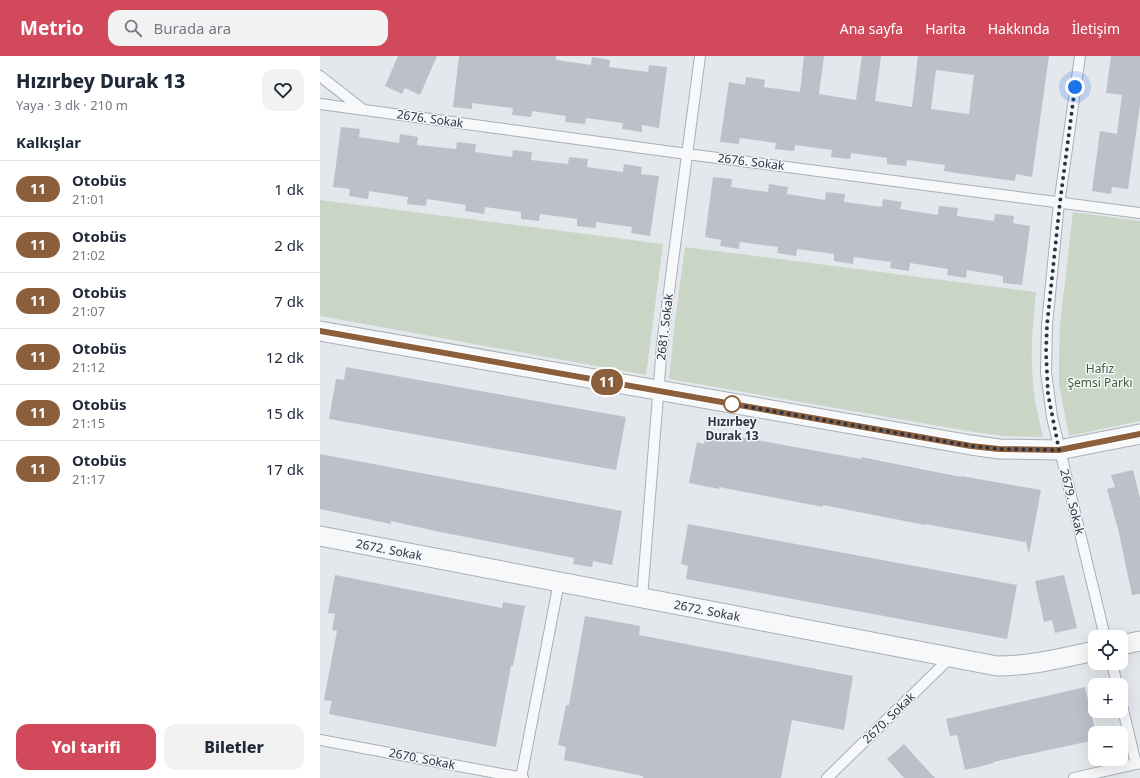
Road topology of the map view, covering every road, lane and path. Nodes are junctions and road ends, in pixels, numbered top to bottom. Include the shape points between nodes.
1 (700, 56) edge
2 (1080, 56) edge
3 (320, 76) edge
4 (320, 104) edge
5 (362, 110) junction
6 (687, 154) junction
7 (1060, 202) junction
8 (1140, 213) edge
9 (320, 331) edge
10 (658, 391) junction
11 (1140, 434) edge
12 (1059, 450) junction
13 (320, 536) edge
14 (559, 582) junction
15 (642, 598) junction
16 (1103, 630) edge
17 (1140, 641) edge
18 (1128, 644) edge
19 (1088, 653) edge
20 (950, 658) junction
21 (1126, 718) edge
22 (320, 740) edge
23 (1138, 764) edge
24 (522, 778) edge
25 (827, 778) edge
26 (1074, 778) edge

1 - 6 lane, 2681. Sokak
2 - 7 lane, 2679. Sokak
3 - 5 lane
4 - 5 lane, 2676. Sokak
5 - 6 lane, 2676. Sokak
6 - 7 lane, 2676. Sokak
6 - 10 lane, 2681. Sokak
7 - 8 lane, 2676. Sokak
7 - 12 lane, 2679. Sokak via 1046,352 1048,394
9 - 10 street
10 - 12 street via 971,446
10 - 15 lane, 2681. Sokak
11 - 12 street
12 - 16 lane, 2679. Sokak
13 - 14 street, 2672. Sokak
14 - 15 street, 2672. Sokak
14 - 24 lane
15 - 20 street, 2672. Sokak
17 - 18 street
19 - 20 street, 2672. Sokak via 1018,666 997,666
20 - 25 lane, 2670. Sokak
21 - 23 lane
22 - 24 lane, 2670. Sokak
23 - 26 lane

